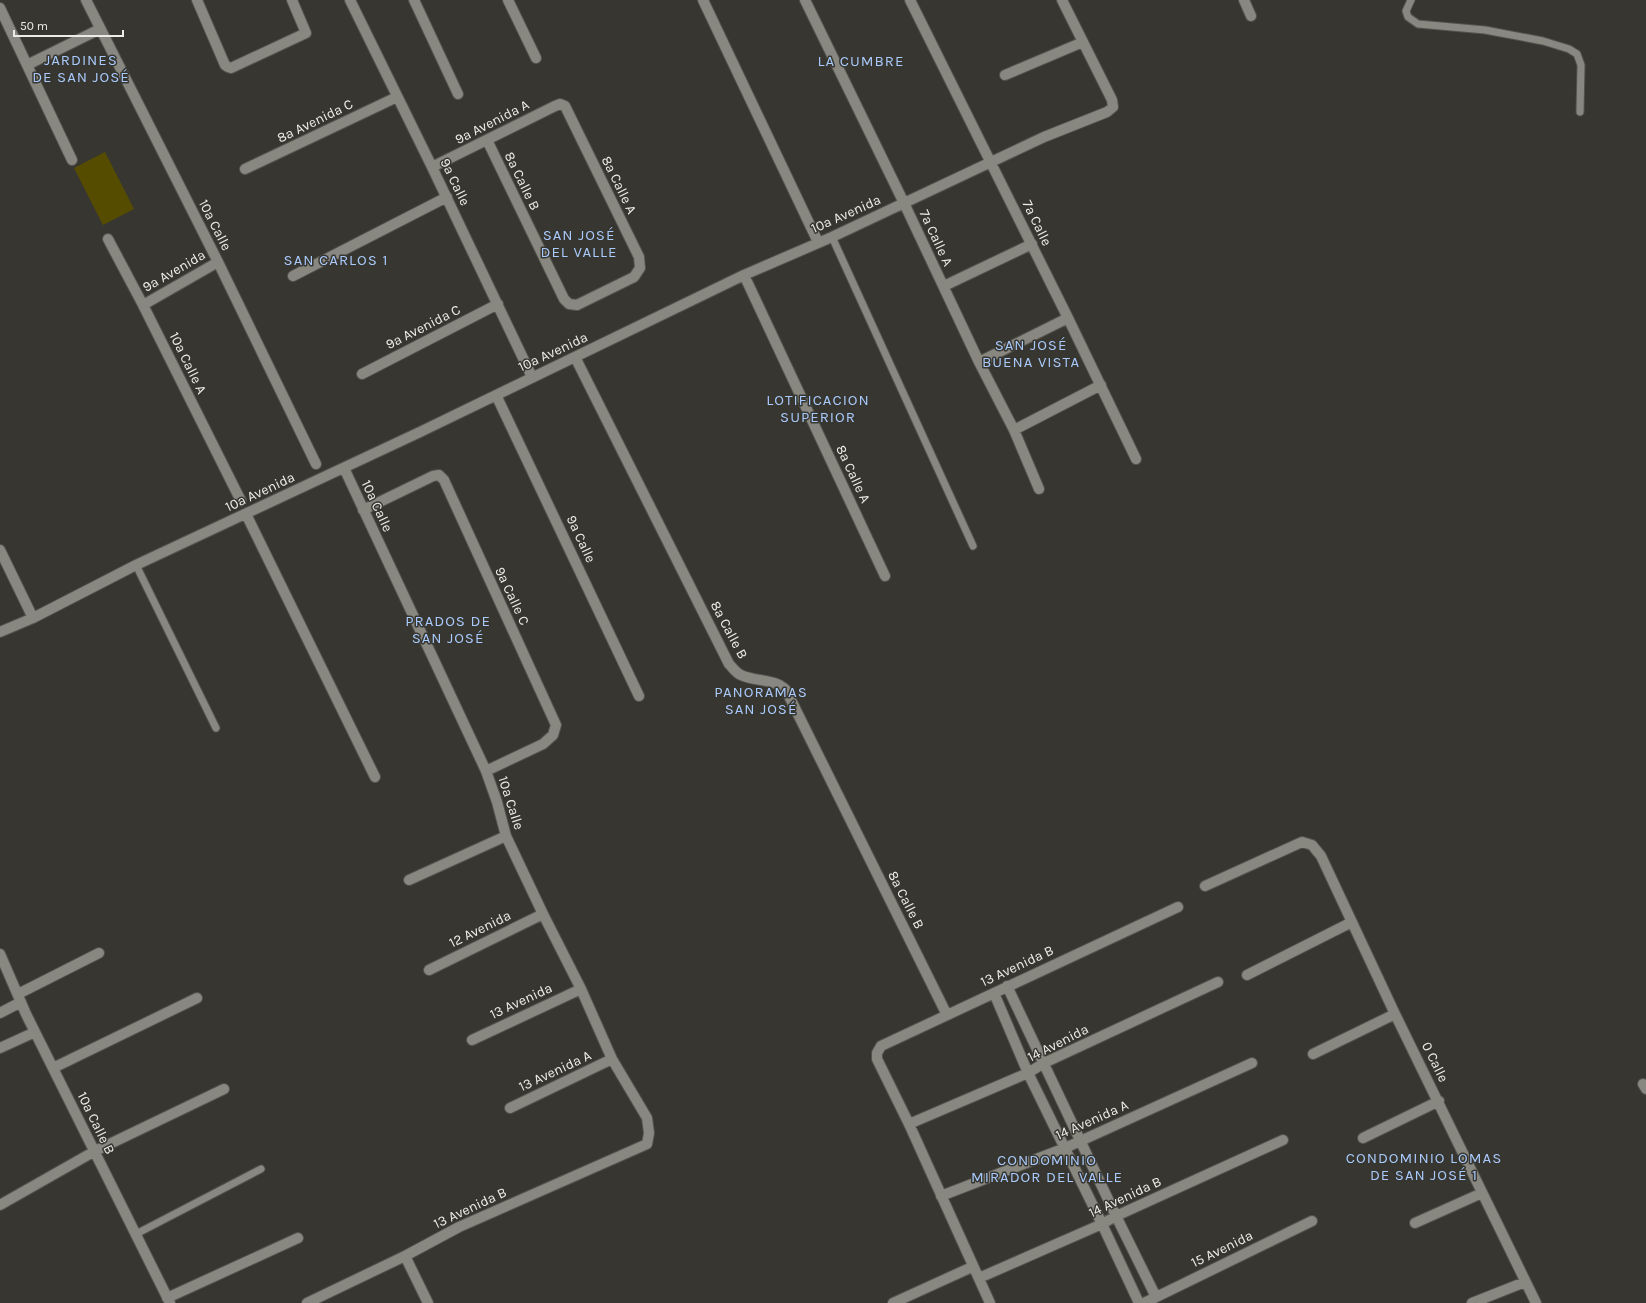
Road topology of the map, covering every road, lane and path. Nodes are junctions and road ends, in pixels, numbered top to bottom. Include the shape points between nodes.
1 (86, 0) edge
2 (197, 0) edge
3 (292, 0) edge
4 (350, 0) edge
5 (414, 0) edge
6 (508, 0) edge
7 (703, 0) edge
8 (805, 0) edge
9 (910, 0) edge
10 (1062, 0) edge
11 (1244, 0) edge
12 (1411, 0) edge
13 (0, 8) edge
14 (1251, 16) dead end
15 (100, 29) junction
16 (1083, 42) junction
17 (536, 58) dead end
18 (27, 65) junction
19 (1005, 74) dead end
20 (458, 94) dead end
21 (397, 97) junction
22 (565, 106) joint
23 (1580, 112) dead end
24 (487, 140) junction
25 (72, 160) dead end
26 (991, 163) junction
27 (432, 167) junction
28 (245, 169) dead end
29 (447, 197) junction
30 (904, 203) junction
31 (832, 237) junction
32 (108, 239) dead end
33 (818, 242) junction
34 (1032, 244) junction
35 (218, 262) junction
36 (293, 276) dead end
37 (744, 276) junction
38 (944, 286) junction
39 (564, 299) joint
40 (498, 304) junction
41 (143, 305) junction
42 (1068, 318) junction
43 (575, 357) junction
44 (979, 362) junction
45 (362, 374) dead end
46 (532, 377) junction
47 (1101, 385) junction
48 (496, 394) junction
49 (1014, 430) junction
50 (1136, 459) dead end
51 (316, 464) dead end
52 (344, 468) junction
53 (1039, 489) dead end
54 (241, 501) dead end
55 (363, 510) junction
56 (246, 514) junction
57 (973, 546) dead end
58 (0, 550) edge
59 (136, 565) junction
60 (885, 576) dead end
61 (33, 618) junction
62 (0, 632) edge
63 (640, 696) dead end
64 (216, 728) dead end
65 (486, 771) junction
66 (375, 777) dead end
67 (506, 836) junction
68 (409, 880) dead end
69 (1205, 886) dead end
70 (1178, 907) dead end
71 (543, 914) junction
72 (1352, 922) junction
73 (98, 953) dead end
74 (0, 954) edge
75 (429, 970) dead end
76 (1246, 975) dead end
77 (1218, 982) dead end
78 (1007, 986) junction
79 (581, 989) junction
80 (994, 993) junction
81 (20, 998) junction
82 (197, 998) dead end
83 (0, 1013) edge
84 (1395, 1014) junction
85 (947, 1015) junction
86 (35, 1032) junction
87 (472, 1040) dead end
88 (0, 1048) edge
89 (1313, 1054) dead end
90 (612, 1059) junction
91 (1252, 1062) dead end
92 (1044, 1063) junction
93 (53, 1068) junction
94 (1028, 1074) junction
95 (224, 1089) dead end
96 (1439, 1101) junction
97 (510, 1108) dead end
98 (909, 1124) junction
99 (1363, 1138) dead end
100 (1081, 1140) junction
101 (1283, 1140) dead end
102 (647, 1144) joint
103 (1065, 1148) junction
104 (95, 1151) junction
105 (261, 1169) dead end
106 (1482, 1193) junction
107 (941, 1196) junction
108 (0, 1205) edge
109 (1116, 1216) junction
110 (1312, 1221) dead end
111 (1102, 1224) junction
112 (1415, 1224) dead end
113 (136, 1234) junction
114 (298, 1238) dead end
115 (405, 1256) junction
116 (972, 1267) junction
117 (979, 1278) junction
118 (1525, 1282) junction
119 (1156, 1297) junction
120 (169, 1300) edge
121 (307, 1303) edge
122 (428, 1303) edge
123 (893, 1303) edge
124 (990, 1303) edge
125 (1139, 1303) edge
126 (1144, 1303) edge
127 (1472, 1303) edge
128 (1536, 1303) edge

1 - 15 street, 10a Calle
2 - 3 street via 225,65 231,68 306,33
4 - 21 street, 9a Calle
5 - 20 street
6 - 17 street
7 - 33 street
8 - 30 street, 7a Calle A
9 - 26 street, 7a Calle
10 - 16 street
11 - 14 street
12 - 23 lane via 1406,11 1408,18 1418,24 1485,30 1570,49 1577,54 1581,65
13 - 18 street
15 - 18 street
15 - 35 street, 10a Calle
16 - 19 street
16 - 26 street, 10a Avenida via 1112,100 1113,107 1107,112 1044,137
18 - 25 street
21 - 27 street, 9a Calle
21 - 28 street, 8a Avenida C
22 - 24 street, 9a Avenida A via 555,106
22 - 39 street, 8a Calle A via 640,257 640,268 634,277 577,305 569,304
24 - 27 street, 9a Avenida A
24 - 39 street, 8a Calle B
26 - 30 street, 10a Avenida
26 - 34 street, 7a Calle
27 - 29 street, 9a Calle
29 - 36 street
29 - 40 street, 9a Calle
30 - 31 street, 10a Avenida
30 - 38 street, 7a Calle A
31 - 33 street, 10a Avenida
31 - 57 lane
32 - 41 street, 10a Calle A
33 - 37 street, 10a Avenida
34 - 38 street
34 - 42 street, 7a Calle
35 - 41 street, 9a Avenida
35 - 51 street, 10a Calle
37 - 43 street, 10a Avenida
37 - 60 street, 8a Calle A
38 - 44 street, 7a Calle A
40 - 45 street, 9a Avenida C
40 - 46 street, 9a Calle
41 - 54 street, 10a Calle A
42 - 44 street
42 - 47 street, 7a Calle
43 - 46 street, 10a Avenida
43 - 85 street, 8a Calle B via 729,664 742,676 776,683 786,690
44 - 49 street, 7a Calle A
46 - 48 street, 10a Avenida
47 - 49 street
47 - 50 street, 7a Calle
48 - 52 street, 10a Avenida
48 - 63 street, 9a Calle
49 - 53 street, 7a Calle A
52 - 55 street, 10a Calle
52 - 56 street, 10a Avenida
55 - 65 street, 10a Calle
55 - 65 street, 9a Calle C via 433,476 439,475 444,480 556,725 553,735 543,744
56 - 59 street, 10a Avenida
56 - 66 street
58 - 61 street
59 - 61 street, 10a Avenida
59 - 64 lane
61 - 62 street, 10a Avenida
65 - 67 street, 10a Calle
67 - 68 street
67 - 71 street, 10a Calle
69 - 72 street, 0 Calle via 1302,842 1312,845 1321,856
70 - 78 street, 13 Avenida B
71 - 75 street, 12 Avenida
71 - 79 street, 10a Calle
72 - 76 street
72 - 84 street, 0 Calle
73 - 81 street
74 - 81 street, 10a Calle B
77 - 92 street, 14 Avenida
78 - 80 street, 13 Avenida B
78 - 92 street
79 - 87 street, 13 Avenida
79 - 90 street, 10a Calle
80 - 85 street, 13 Avenida B
80 - 94 street
81 - 83 street
81 - 86 street, 10a Calle B
82 - 93 street
84 - 89 street
84 - 96 street, 0 Calle
85 - 98 street, 13 Avenida B via 881,1046 877,1053 877,1059
86 - 88 street
86 - 93 street, 10a Calle B
90 - 97 street, 13 Avenida A
90 - 102 street, 10a Calle via 647,1118
91 - 100 street, 14 Avenida A
92 - 94 street, 14 Avenida
92 - 100 street
93 - 104 street, 10a Calle B
94 - 98 street, 14 Avenida
94 - 103 street
95 - 104 street
96 - 99 street
96 - 106 street, 0 Calle
98 - 107 street
100 - 103 street, 14 Avenida A
100 - 109 street
101 - 109 street, 14 Avenida B
102 - 115 street, 13 Avenida B via 458,1228
103 - 107 street, 14 Avenida A
103 - 111 street
104 - 108 street
104 - 113 street, 10a Calle B
105 - 113 lane
106 - 112 street
106 - 118 street, 0 Calle
107 - 116 street
109 - 111 street, 14 Avenida B
109 - 119 street
110 - 119 street, 15 Avenida
111 - 117 street, 14 Avenida B
111 - 125 street
113 - 120 street, 10a Calle B
114 - 120 street
115 - 121 street, 13 Avenida B
115 - 122 street
116 - 117 street
116 - 123 street
117 - 124 street
118 - 127 street
118 - 128 street, 0 Calle
119 - 126 street, 15 Avenida

